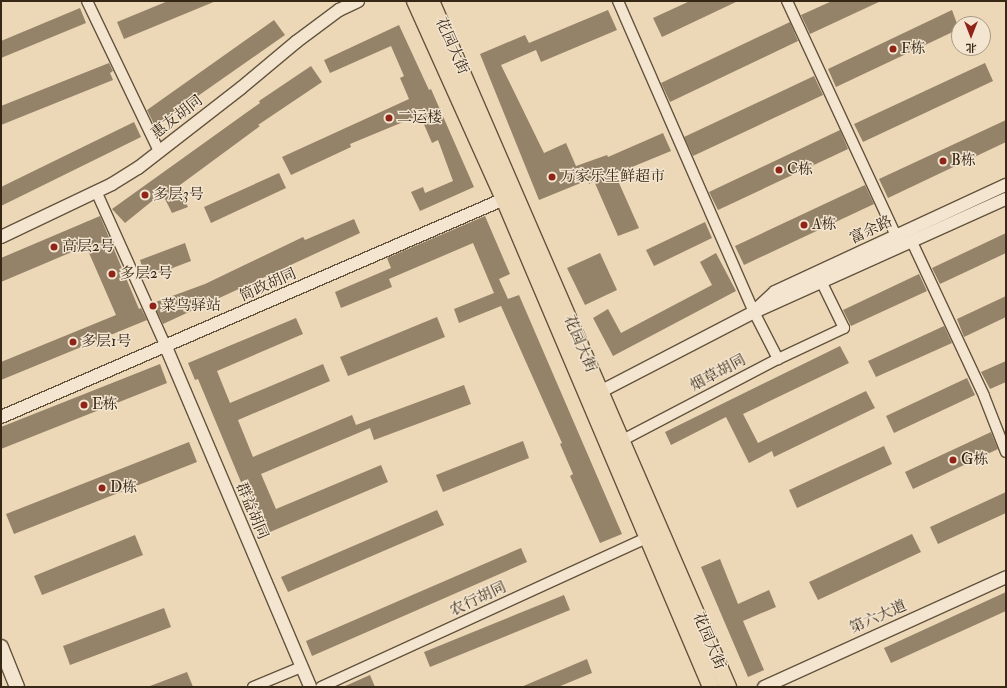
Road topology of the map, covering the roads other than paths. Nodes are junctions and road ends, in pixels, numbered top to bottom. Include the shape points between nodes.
1 (87, 1) edge
2 (358, 1) edge
3 (415, 1) edge
4 (431, 1) edge
5 (618, 1) edge
6 (787, 1) edge
7 (159, 151) junction
8 (1006, 185) edge
9 (96, 192) junction
10 (504, 199) junction
11 (1006, 199) edge
12 (896, 236) junction
13 (1, 237) edge
14 (912, 242) junction
15 (822, 283) junction
16 (754, 312) junction
17 (166, 347) junction
18 (778, 359) junction
19 (593, 395) junction
20 (1, 417) edge
21 (614, 444) junction
22 (1006, 452) edge
23 (648, 537) junction
24 (1006, 577) edge
25 (1, 647) edge
26 (301, 667) junction
27 (17, 687) edge
28 (252, 687) edge
29 (310, 687) edge
30 (321, 687) edge
31 (711, 687) edge
32 (728, 687) edge
33 (764, 687) edge

1 - 7 street
2 - 7 street, 惠友胡同 via 339,10 296,42
3 - 10 main road, 花园大街
4 - 19 main road, 花园大街
5 - 16 street
6 - 12 street
7 - 9 street, 惠友胡同 via 138,168
8 - 12 street, 富余路
9 - 13 street, 惠友胡同
9 - 17 street
10 - 17 street, 简政胡同
10 - 19 main road, 花园大街
11 - 14 street, 富余路
12 - 16 street, 富余路 via 775,292
14 - 15 street, 富余路
14 - 22 street via 984,396
15 - 16 street, 富余路
15 - 18 street, 烟草胡同 via 844,328
16 - 18 street
16 - 19 street, 富余路
17 - 20 street, 简政胡同
17 - 26 street, 群益胡同
18 - 21 street, 烟草胡同
19 - 21 main road, 花园大街
21 - 23 main road, 花园大街
21 - 32 main road, 花园大街
23 - 30 street, 农行胡同
23 - 31 main road, 花园大街
24 - 33 street, 第六大道
25 - 27 main road
26 - 28 street
26 - 29 street, 群益胡同

